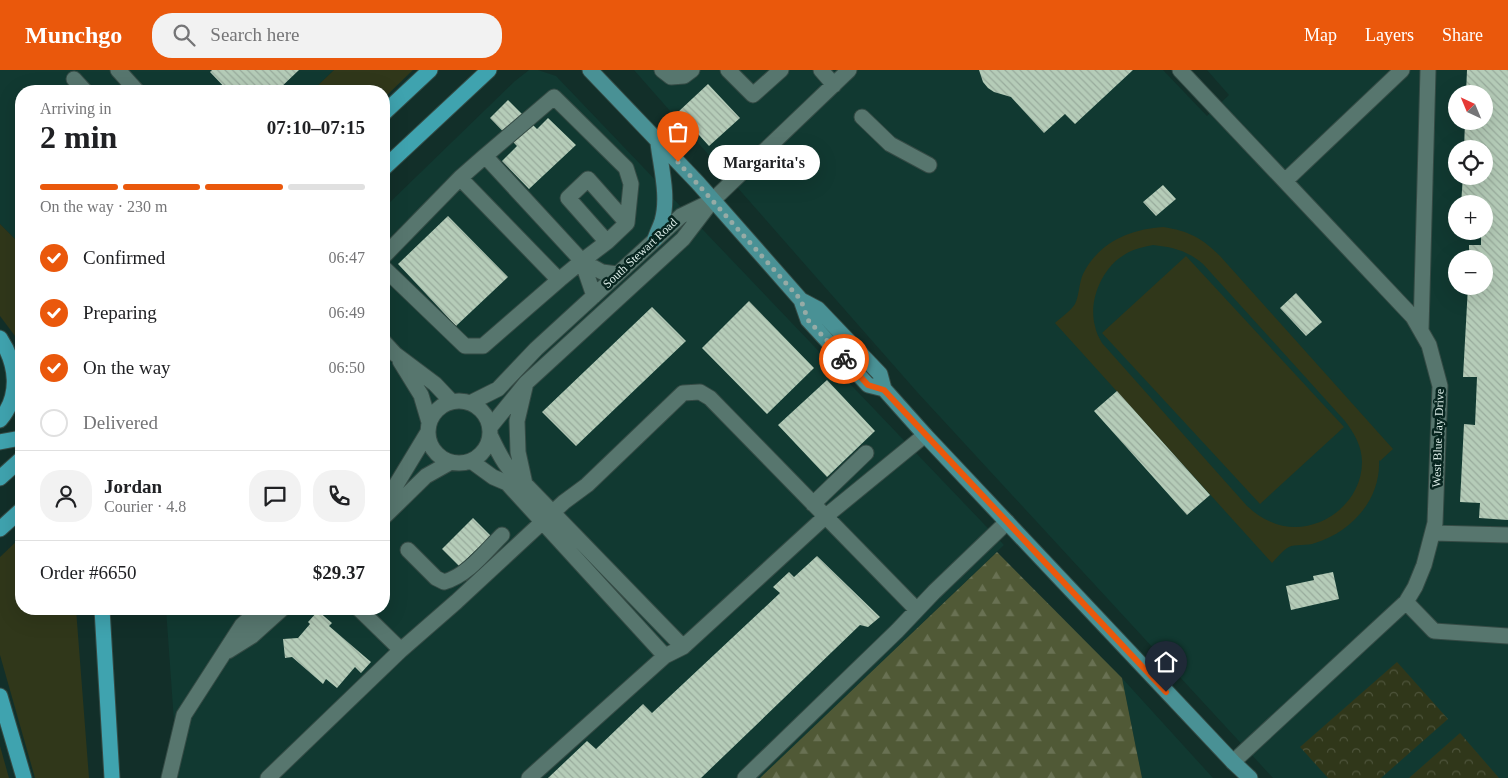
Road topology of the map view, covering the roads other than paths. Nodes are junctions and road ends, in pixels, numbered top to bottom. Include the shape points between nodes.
1 (118, 70) edge
2 (430, 70) edge
3 (489, 70) edge
4 (590, 70) edge
5 (662, 70) edge
6 (692, 70) edge
7 (728, 70) edge
8 (781, 70) edge
9 (821, 70) edge
10 (849, 70) edge
11 (1180, 70) edge
12 (1402, 70) edge
13 (1428, 70) edge
14 (74, 79) dead end
15 (80, 85) edge
16 (132, 85) edge
17 (834, 86) junction
18 (390, 107) edge
19 (862, 117) dead end
20 (658, 143) junction
21 (485, 156) junction
22 (390, 162) edge
23 (929, 164) dead end
24 (460, 178) junction
25 (1285, 181) junction
26 (712, 201) junction
27 (627, 223) junction
28 (655, 239) junction
29 (607, 242) junction
30 (390, 250) edge
31 (582, 261) junction
32 (390, 274) edge
33 (617, 274) junction
34 (559, 280) junction
35 (594, 296) junction
36 (1421, 330) junction
37 (0, 338) edge
38 (390, 349) edge
39 (9, 352) junction
40 (395, 354) junction
41 (15, 357) edge
42 (526, 383) junction
43 (450, 401) junction
44 (472, 402) junction
45 (0, 420) edge
46 (428, 427) junction
47 (491, 432) junction
48 (925, 435) junction
49 (15, 439) edge
50 (0, 442) edge
51 (866, 453) dead end
52 (471, 461) junction
53 (451, 462) junction
54 (15, 465) edge
55 (15, 477) edge
56 (0, 480) edge
57 (525, 484) junction
58 (390, 490) edge
59 (813, 504) junction
60 (390, 511) edge
61 (15, 515) edge
62 (826, 516) junction
63 (548, 517) junction
64 (1006, 522) junction
65 (0, 529) edge
66 (1433, 533) junction
67 (1508, 535) edge
68 (502, 536) dead end
69 (408, 550) dead end
70 (1406, 602) junction
71 (917, 610) junction
72 (102, 615) edge
73 (253, 615) edge
74 (275, 615) edge
75 (365, 615) edge
76 (1508, 636) edge
77 (683, 647) junction
78 (401, 650) junction
79 (224, 653) junction
80 (665, 656) junction
81 (0, 696) edge
82 (1233, 762) junction
83 (24, 778) edge
84 (112, 778) edge
85 (168, 778) edge
86 (268, 778) edge
87 (528, 778) edge
88 (745, 778) edge
89 (1250, 778) edge

1 - 16 street
2 - 18 highway
3 - 22 highway
4 - 20 main road
5 - 6 street via 671,77 684,76
7 - 8 street via 753,95
9 - 17 street
10 - 17 street
11 - 25 street, West Blue Jay Drive
12 - 25 street
13 - 36 street
14 - 15 street
17 - 26 street
19 - 23 street via 890,144
20 - 26 main road
20 - 28 main road via 664,204
21 - 24 street
21 - 27 street via 554,97 626,168 631,184
21 - 31 street
24 - 30 street
24 - 34 street
25 - 36 street, West Blue Jay Drive via 1413,317
26 - 28 street, South Stewart Road via 681,216
26 - 42 street, South Stewart Road via 683,239
26 - 48 main road via 801,300 814,327 868,385 884,390
27 - 29 street
27 - 29 street via 588,179 568,198
28 - 33 street, South Stewart Road
29 - 31 street
31 - 33 street via 602,272
31 - 34 street
31 - 35 street
32 - 34 street via 465,346 483,346
33 - 35 street, South Stewart Road
35 - 44 street, South Stewart Road via 536,349 498,390
36 - 66 street, West Blue Jay Drive via 1429,344 1440,386
37 - 39 highway
38 - 40 street
39 - 41 highway
39 - 45 highway via 15,389 10,406
40 - 43 street via 435,384
40 - 46 street via 421,395
42 - 47 street, South Stewart Road
42 - 57 street via 517,421 518,452
43 - 44 street
43 - 46 street via 434,413
44 - 47 street via 487,416
46 - 53 street via 429,442 434,451
46 - 58 street
47 - 52 street via 487,447
47 - 57 street via 500,457 513,476
48 - 62 street
48 - 64 main road
49 - 50 highway
51 - 59 street
52 - 53 street
52 - 63 street via 507,483
53 - 60 street via 426,476
54 - 56 highway
55 - 56 highway
57 - 63 street
59 - 62 street
59 - 63 street via 710,398 691,391 683,393 587,485
61 - 65 highway
62 - 71 street
62 - 77 street
63 - 77 street
63 - 78 street
63 - 80 street
64 - 71 street
64 - 82 main road
66 - 67 street
66 - 70 street, West Blue Jay Drive via 1424,565
68 - 69 street via 466,570 453,580 444,582
70 - 76 street via 1434,631
70 - 82 street, West Blue Jay Drive
71 - 88 street
72 - 84 highway
73 - 79 street via 242,625
74 - 79 street via 252,636
75 - 78 street
77 - 80 street
78 - 86 street
79 - 85 street via 184,715
80 - 87 street
81 - 83 highway
82 - 89 main road

